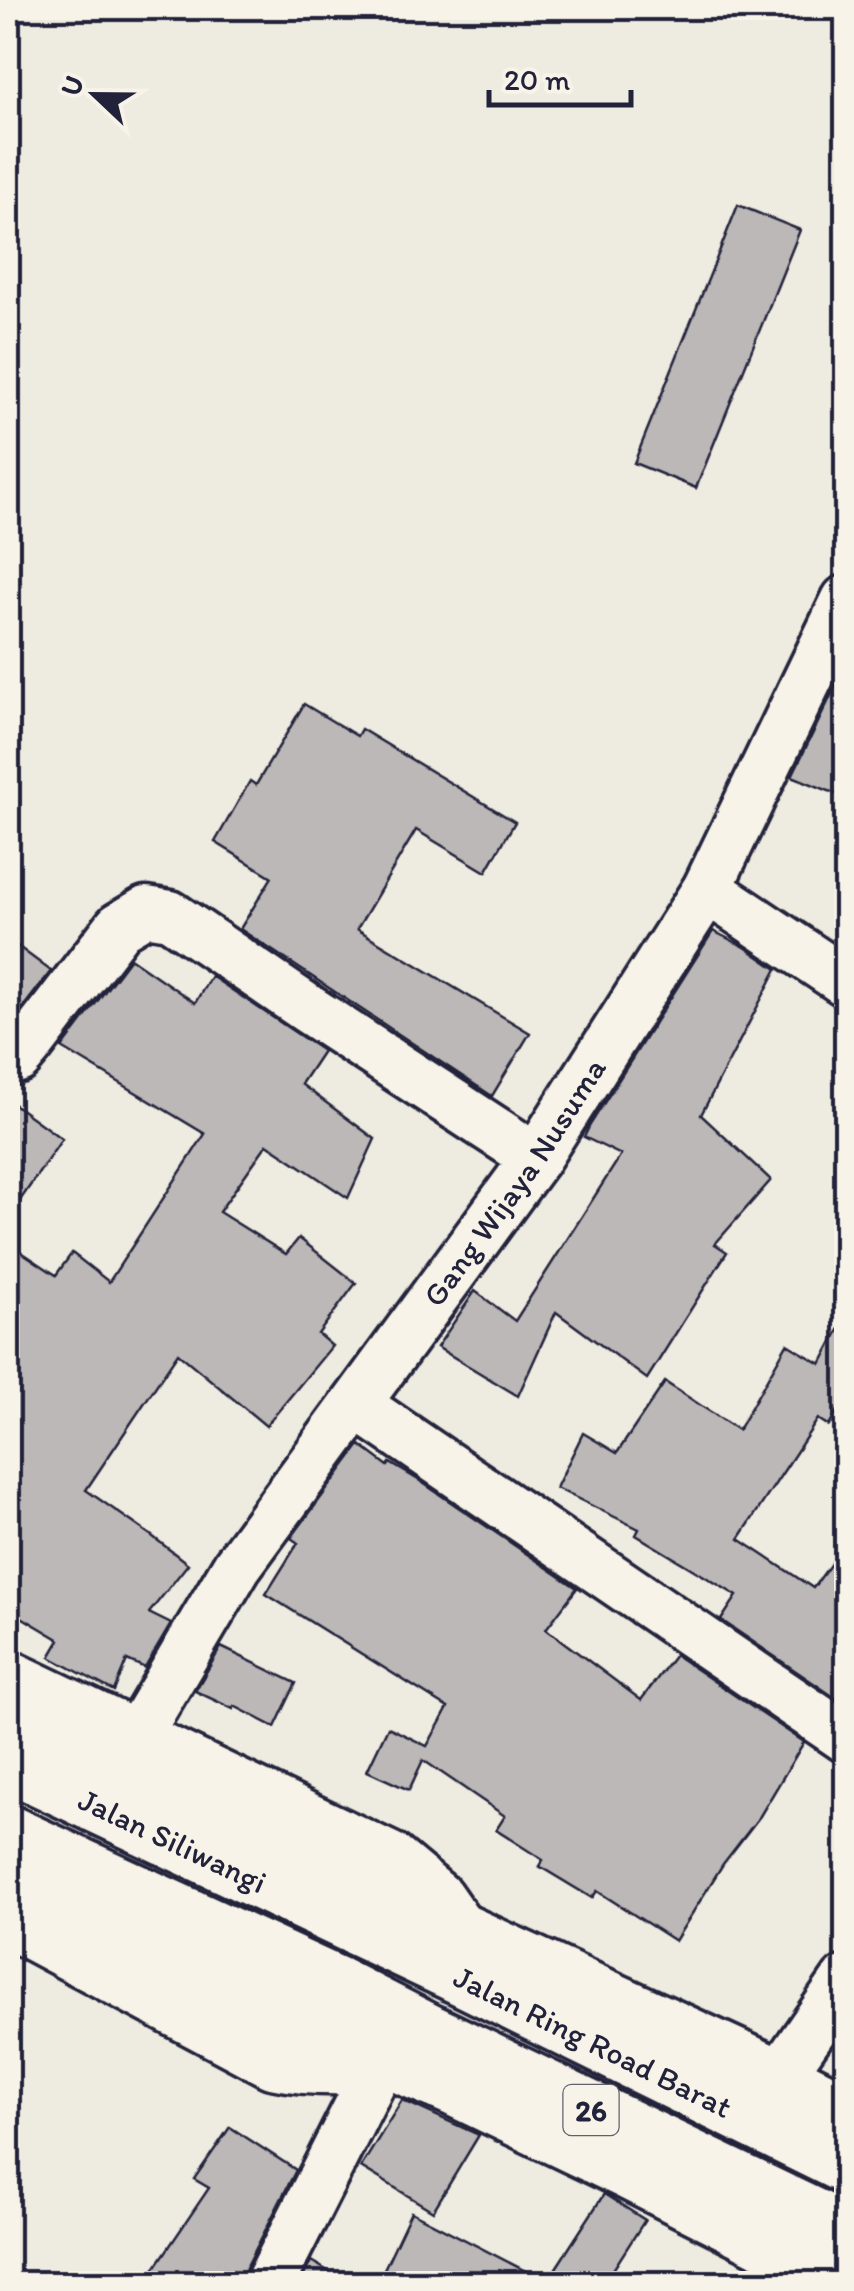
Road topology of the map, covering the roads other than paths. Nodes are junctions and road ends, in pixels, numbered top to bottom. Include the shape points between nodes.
1 (846, 600) edge
2 (707, 890) junction
3 (846, 982) edge
4 (8, 1061) edge
5 (536, 1158) junction
6 (357, 1405) junction
7 (8, 1674) edge
8 (8, 1714) edge
9 (137, 1735) junction
10 (846, 1738) edge
11 (8, 1763) edge
12 (8, 1834) edge
13 (8, 1881) edge
14 (338, 1919) joint
15 (8, 1923) edge
16 (458, 1952) junction
17 (846, 1980) edge
18 (326, 2007) junction
19 (402, 2055) junction
20 (780, 2078) junction
21 (846, 2111) edge
22 (846, 2166) edge
23 (846, 2232) edge
24 (846, 2282) edge
25 (269, 2284) edge

1 - 2 street, Gang Wijaya Nusuma
2 - 3 street
2 - 5 street, Gang Wijaya Nusuma
4 - 5 street via 29,1045 119,927 146,911 170,915
5 - 6 street, Gang Wijaya Nusuma
6 - 9 street, Gang Wijaya Nusuma via 237,1566
6 - 10 street
7 - 9 street
8 - 16 main road via 402,1904
9 - 16 street via 391,1857 439,1897
11 - 14 main road, Jalan Siliwangi / 26
12 - 18 main road, Jalan Siliwangi / 26
13 - 18 main road
14 - 16 main road, Jalan Ring Road Barat / 26
15 - 19 street via 272,2064 299,2070
16 - 20 main road
16 - 22 main road, Jalan Ring Road Barat / 26
17 - 20 street
18 - 19 main road, Jalan Ring Road Barat / 26
19 - 23 main road, Jalan Ring Road Barat / 26
19 - 24 main road
19 - 25 street
20 - 21 main road

